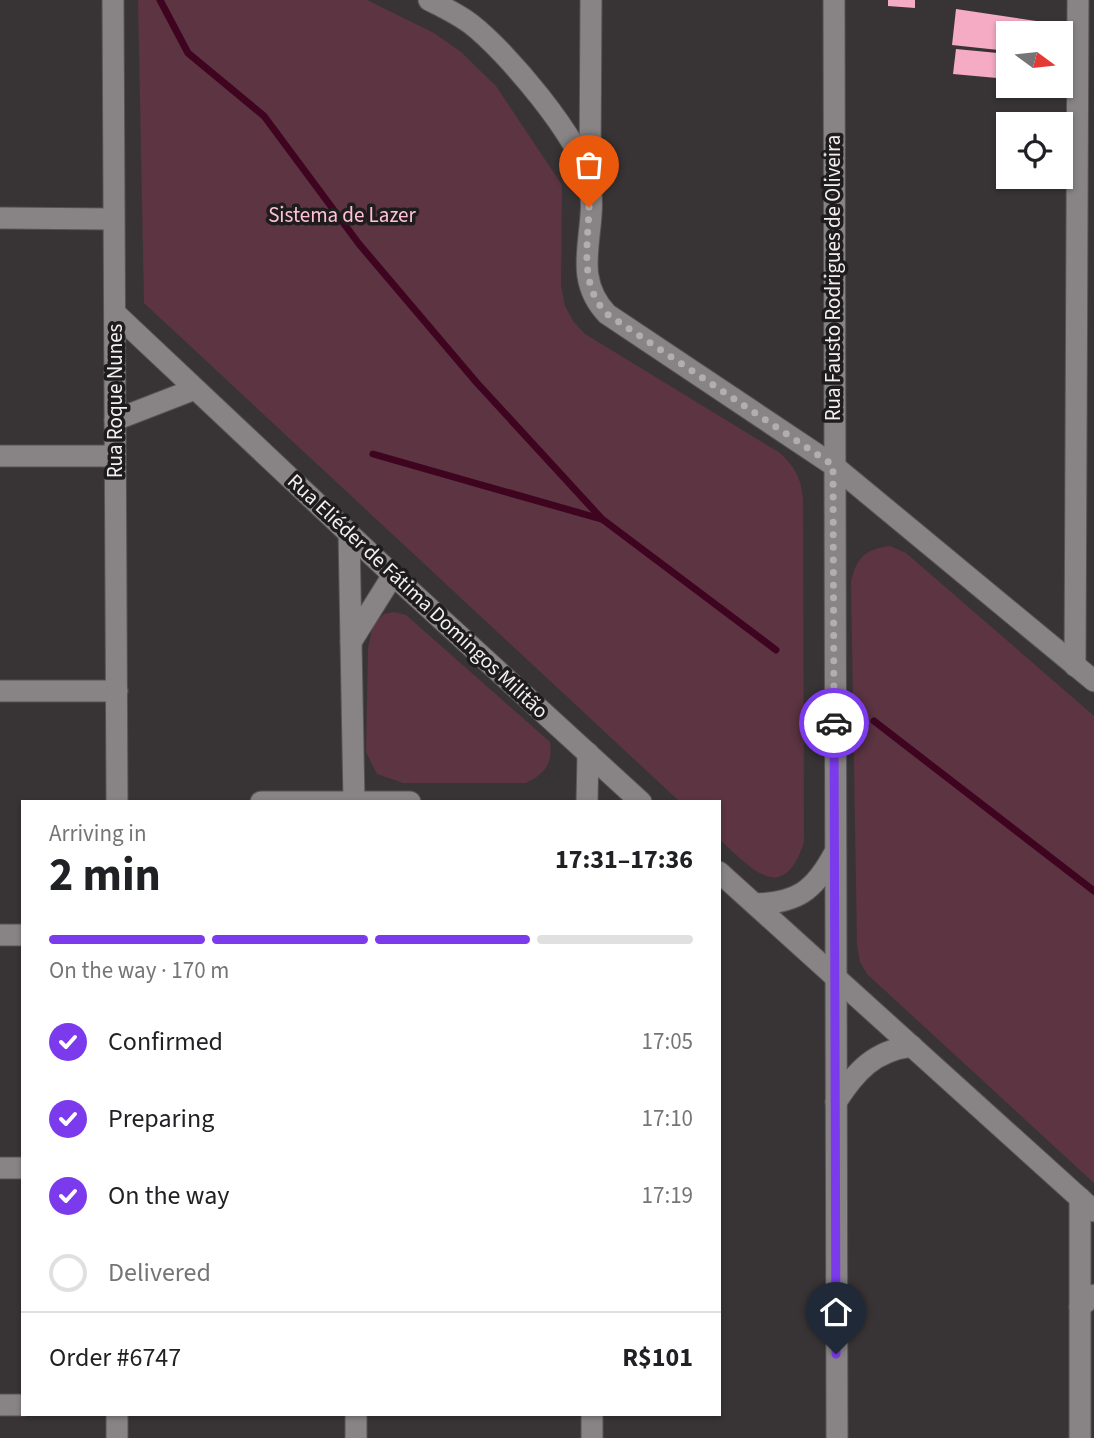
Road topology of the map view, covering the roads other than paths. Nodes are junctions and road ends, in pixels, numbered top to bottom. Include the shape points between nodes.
1 (113, 0) edge
2 (429, 0) edge
3 (591, 0) edge
4 (834, 0) edge
5 (1078, 0) edge
6 (590, 183) junction
7 (0, 218) edge
8 (112, 219) junction
9 (116, 313) junction
10 (195, 389) junction
11 (115, 420) junction
12 (0, 456) edge
13 (114, 456) junction
14 (833, 465) junction
15 (349, 532) junction
16 (393, 575) junction
17 (351, 642) junction
18 (1075, 666) junction
19 (1094, 681) edge
20 (0, 691) edge
21 (117, 691) junction
22 (588, 753) junction
23 (117, 800) edge
24 (354, 800) edge
25 (587, 800) edge
26 (639, 800) edge
27 (835, 852) junction
28 (721, 874) edge
29 (755, 904) junction
30 (0, 935) edge
31 (21, 935) edge
32 (836, 977) junction
33 (912, 1046) junction
34 (836, 1102) junction
35 (0, 1168) edge
36 (21, 1168) edge
37 (1087, 1204) edge
38 (1087, 1301) edge
39 (0, 1405) edge
40 (21, 1405) edge
41 (117, 1416) edge
42 (356, 1416) edge
43 (592, 1416) edge
44 (117, 1438) edge
45 (356, 1438) edge
46 (593, 1438) edge
47 (837, 1438) edge
48 (1080, 1438) edge

1 - 8 street, Rua Roque Nunes
2 - 6 street via 471,24 533,91 567,133
3 - 6 street
4 - 14 street, Rua Fausto Rodrigues de Oliveira
5 - 18 street
6 - 14 street via 587,279 594,300 607,314
7 - 8 street
8 - 9 street, Rua Roque Nunes
9 - 10 street, Rua Eliéder de Fátima Domingos Militão
9 - 11 street, Rua Roque Nunes
10 - 11 street
10 - 15 street, Rua Eliéder de Fátima Domingos Militão
11 - 13 street, Rua Roque Nunes
12 - 13 street
13 - 21 street, Rua Roque Nunes
14 - 18 street
14 - 27 street, Rua Fausto Rodrigues de Oliveira
15 - 16 street, Rua Eliéder de Fátima Domingos Militão
15 - 17 street
16 - 17 street
16 - 22 street, Rua Eliéder de Fátima Domingos Militão
17 - 24 street
18 - 19 street
20 - 21 street
21 - 23 street, Rua Roque Nunes
22 - 25 street
22 - 26 street, Rua Eliéder de Fátima Domingos Militão
27 - 29 street via 806,891 784,903
27 - 32 street, Rua Fausto Rodrigues de Oliveira
28 - 29 street
29 - 32 street
30 - 31 street
32 - 33 street
32 - 34 street, Rua Fausto Rodrigues de Oliveira
33 - 34 street via 892,1048 870,1059
33 - 37 street
34 - 47 street, Rua Fausto Rodrigues de Oliveira
35 - 36 street
37 - 38 street
38 - 48 street
39 - 40 street
41 - 44 street
42 - 45 street
43 - 46 street

